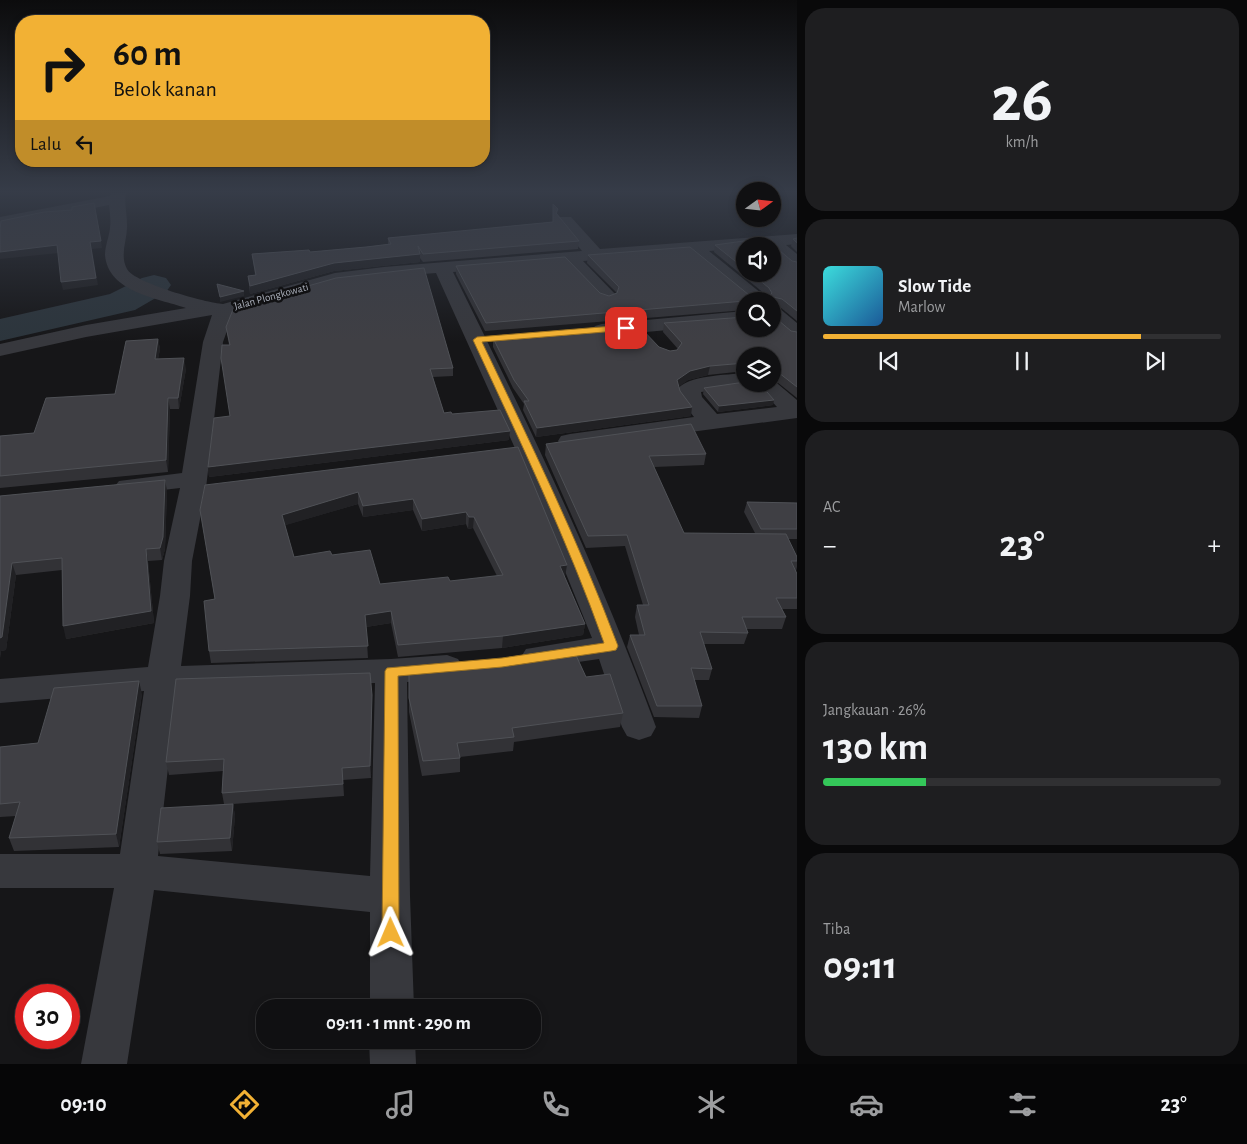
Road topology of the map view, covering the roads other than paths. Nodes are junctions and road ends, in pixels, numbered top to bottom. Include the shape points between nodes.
1 (116, 243) edge
2 (584, 243) edge
3 (736, 245) edge
4 (693, 247) junction
5 (595, 255) junction
6 (781, 255) edge
7 (569, 257) junction
8 (781, 260) edge
9 (797, 263) edge
10 (442, 267) junction
11 (797, 278) edge
12 (747, 292) edge
13 (607, 296) edge
14 (217, 310) junction
15 (736, 318) edge
16 (781, 320) edge
17 (644, 326) junction
18 (585, 331) edge
19 (797, 334) edge
20 (662, 346) edge
21 (0, 350) edge
22 (736, 381) edge
23 (776, 392) edge
24 (796, 411) edge
25 (711, 422) junction
26 (518, 449) junction
27 (202, 485) junction
28 (101, 488) edge
29 (611, 646) junction
30 (511, 661) edge
31 (475, 665) edge
32 (392, 671) junction
33 (163, 678) junction
34 (0, 691) edge
35 (639, 727) dead end
36 (0, 871) edge
37 (137, 871) junction
38 (390, 896) junction
39 (392, 999) edge
40 (392, 1049) edge
41 (104, 1064) edge
42 (392, 1064) edge

1 - 14 street via 117,268 123,277
2 - 5 street
3 - 4 street, Jalan Plongkowati
4 - 5 street, Jalan Plongkowati
4 - 12 street
5 - 7 street, Jalan Plongkowati
6 - 9 street
7 - 10 street, Jalan Plongkowati
7 - 13 street
8 - 11 street
10 - 14 street, Jalan Plongkowati via 335,279
10 - 26 street via 487,339
14 - 21 street, Jalan Plongkowati via 86,331
14 - 27 street
15 - 17 street
16 - 19 street
17 - 18 street
17 - 20 street
22 - 25 street via 688,390 691,399
23 - 24 street
24 - 25 street
25 - 26 street
26 - 29 street via 594,599
27 - 28 street
27 - 33 street via 178,561
29 - 30 street
29 - 35 street
31 - 32 street
32 - 33 street
32 - 38 street
33 - 34 street
33 - 37 street
36 - 37 street
37 - 38 street
37 - 41 street
38 - 39 street
40 - 42 street

